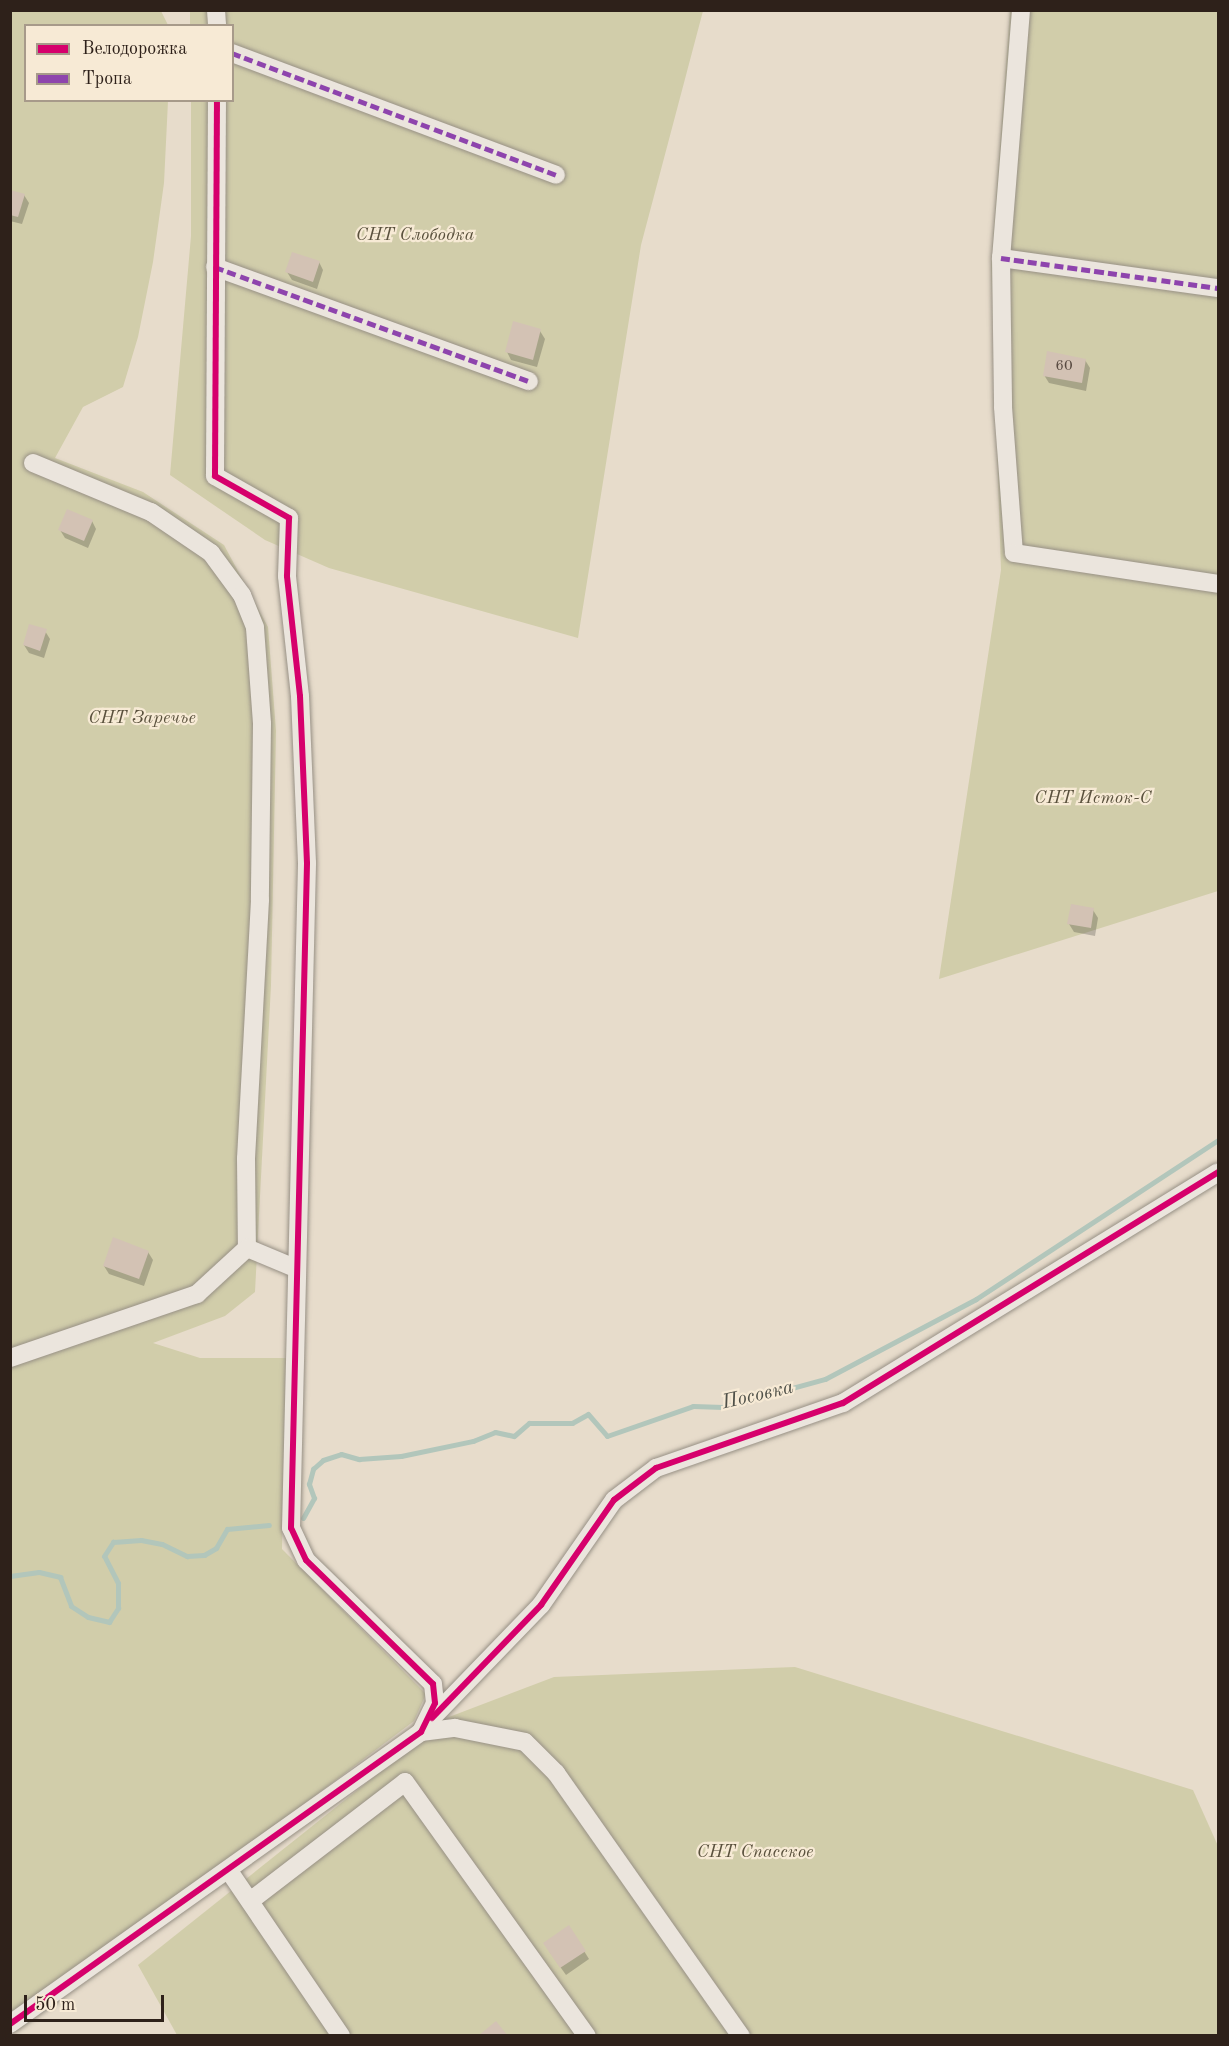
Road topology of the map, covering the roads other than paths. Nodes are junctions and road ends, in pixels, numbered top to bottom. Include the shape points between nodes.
1 (1021, 10) edge
2 (234, 54) edge
3 (217, 102) edge
4 (556, 175) dead end
5 (1001, 258) junction
6 (215, 267) junction
7 (1218, 288) edge
8 (529, 381) dead end
9 (33, 463) dead end
10 (1218, 584) edge
11 (1218, 1172) edge
12 (247, 1248) junction
13 (295, 1268) junction
14 (10, 1358) edge
15 (426, 1726) junction
16 (229, 1871) junction
17 (250, 1901) junction
18 (10, 2024) edge
19 (341, 2036) edge
20 (586, 2036) edge
21 (741, 2036) edge

1 - 5 street
2 - 4 street
3 - 6 street
5 - 7 street
5 - 10 street via 1003,406 1014,553
6 - 8 street
6 - 13 street via 215,477 289,518 287,576 300,696 307,863
9 - 12 street via 151,512 211,553 242,595 255,628 262,724 260,900 246,1159
11 - 15 street via 843,1403 656,1467 614,1500 541,1605
12 - 13 street
12 - 14 street via 197,1294
13 - 15 street via 291,1528 306,1560 433,1684 435,1703
15 - 16 street
15 - 21 street via 525,1742 555,1773
16 - 17 street
16 - 18 street
17 - 19 street
17 - 20 street via 405,1782

